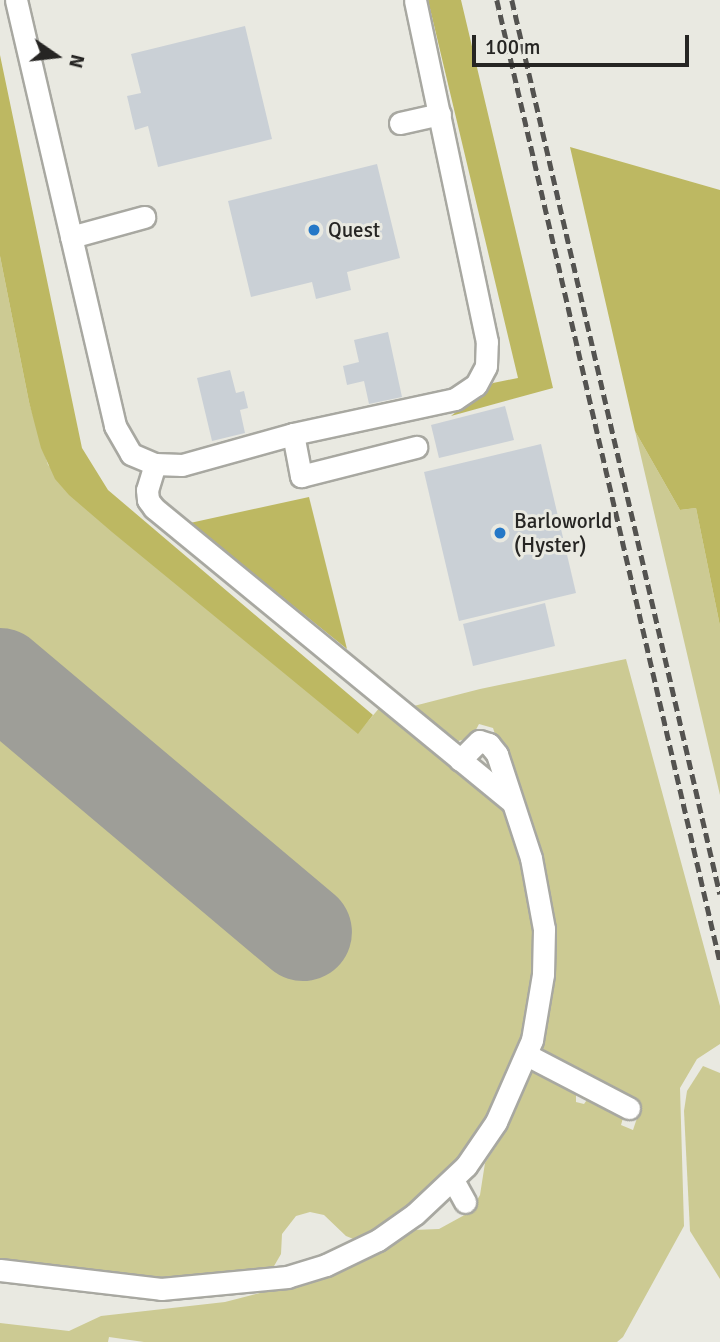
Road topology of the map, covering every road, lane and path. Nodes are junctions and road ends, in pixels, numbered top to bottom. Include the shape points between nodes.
1 (16, 0) edge
2 (415, 0) edge
3 (440, 114) junction
4 (400, 123) dead end
5 (144, 217) dead end
6 (71, 237) junction
7 (293, 434) junction
8 (416, 447) dead end
9 (155, 464) junction
10 (460, 760) junction
11 (513, 803) junction
12 (527, 1055) junction
13 (629, 1108) dead end
14 (453, 1180) junction
15 (465, 1202) dead end
16 (0, 1270) edge

1 - 6 lane
2 - 3 lane
3 - 4 lane
3 - 7 lane via 487,342 486,366 476,385 455,399
5 - 6 lane
6 - 9 lane via 115,426 131,454
7 - 8 lane via 301,476
7 - 9 lane via 182,466
9 - 10 lane via 147,490 154,508
10 - 11 lane
10 - 11 lane via 474,743 489,744 497,754
11 - 12 lane via 531,858 544,929 539,1010
12 - 13 lane via 585,1093
12 - 14 lane via 485,1141
14 - 15 lane
14 - 16 lane via 378,1240 326,1265 287,1277 161,1289

